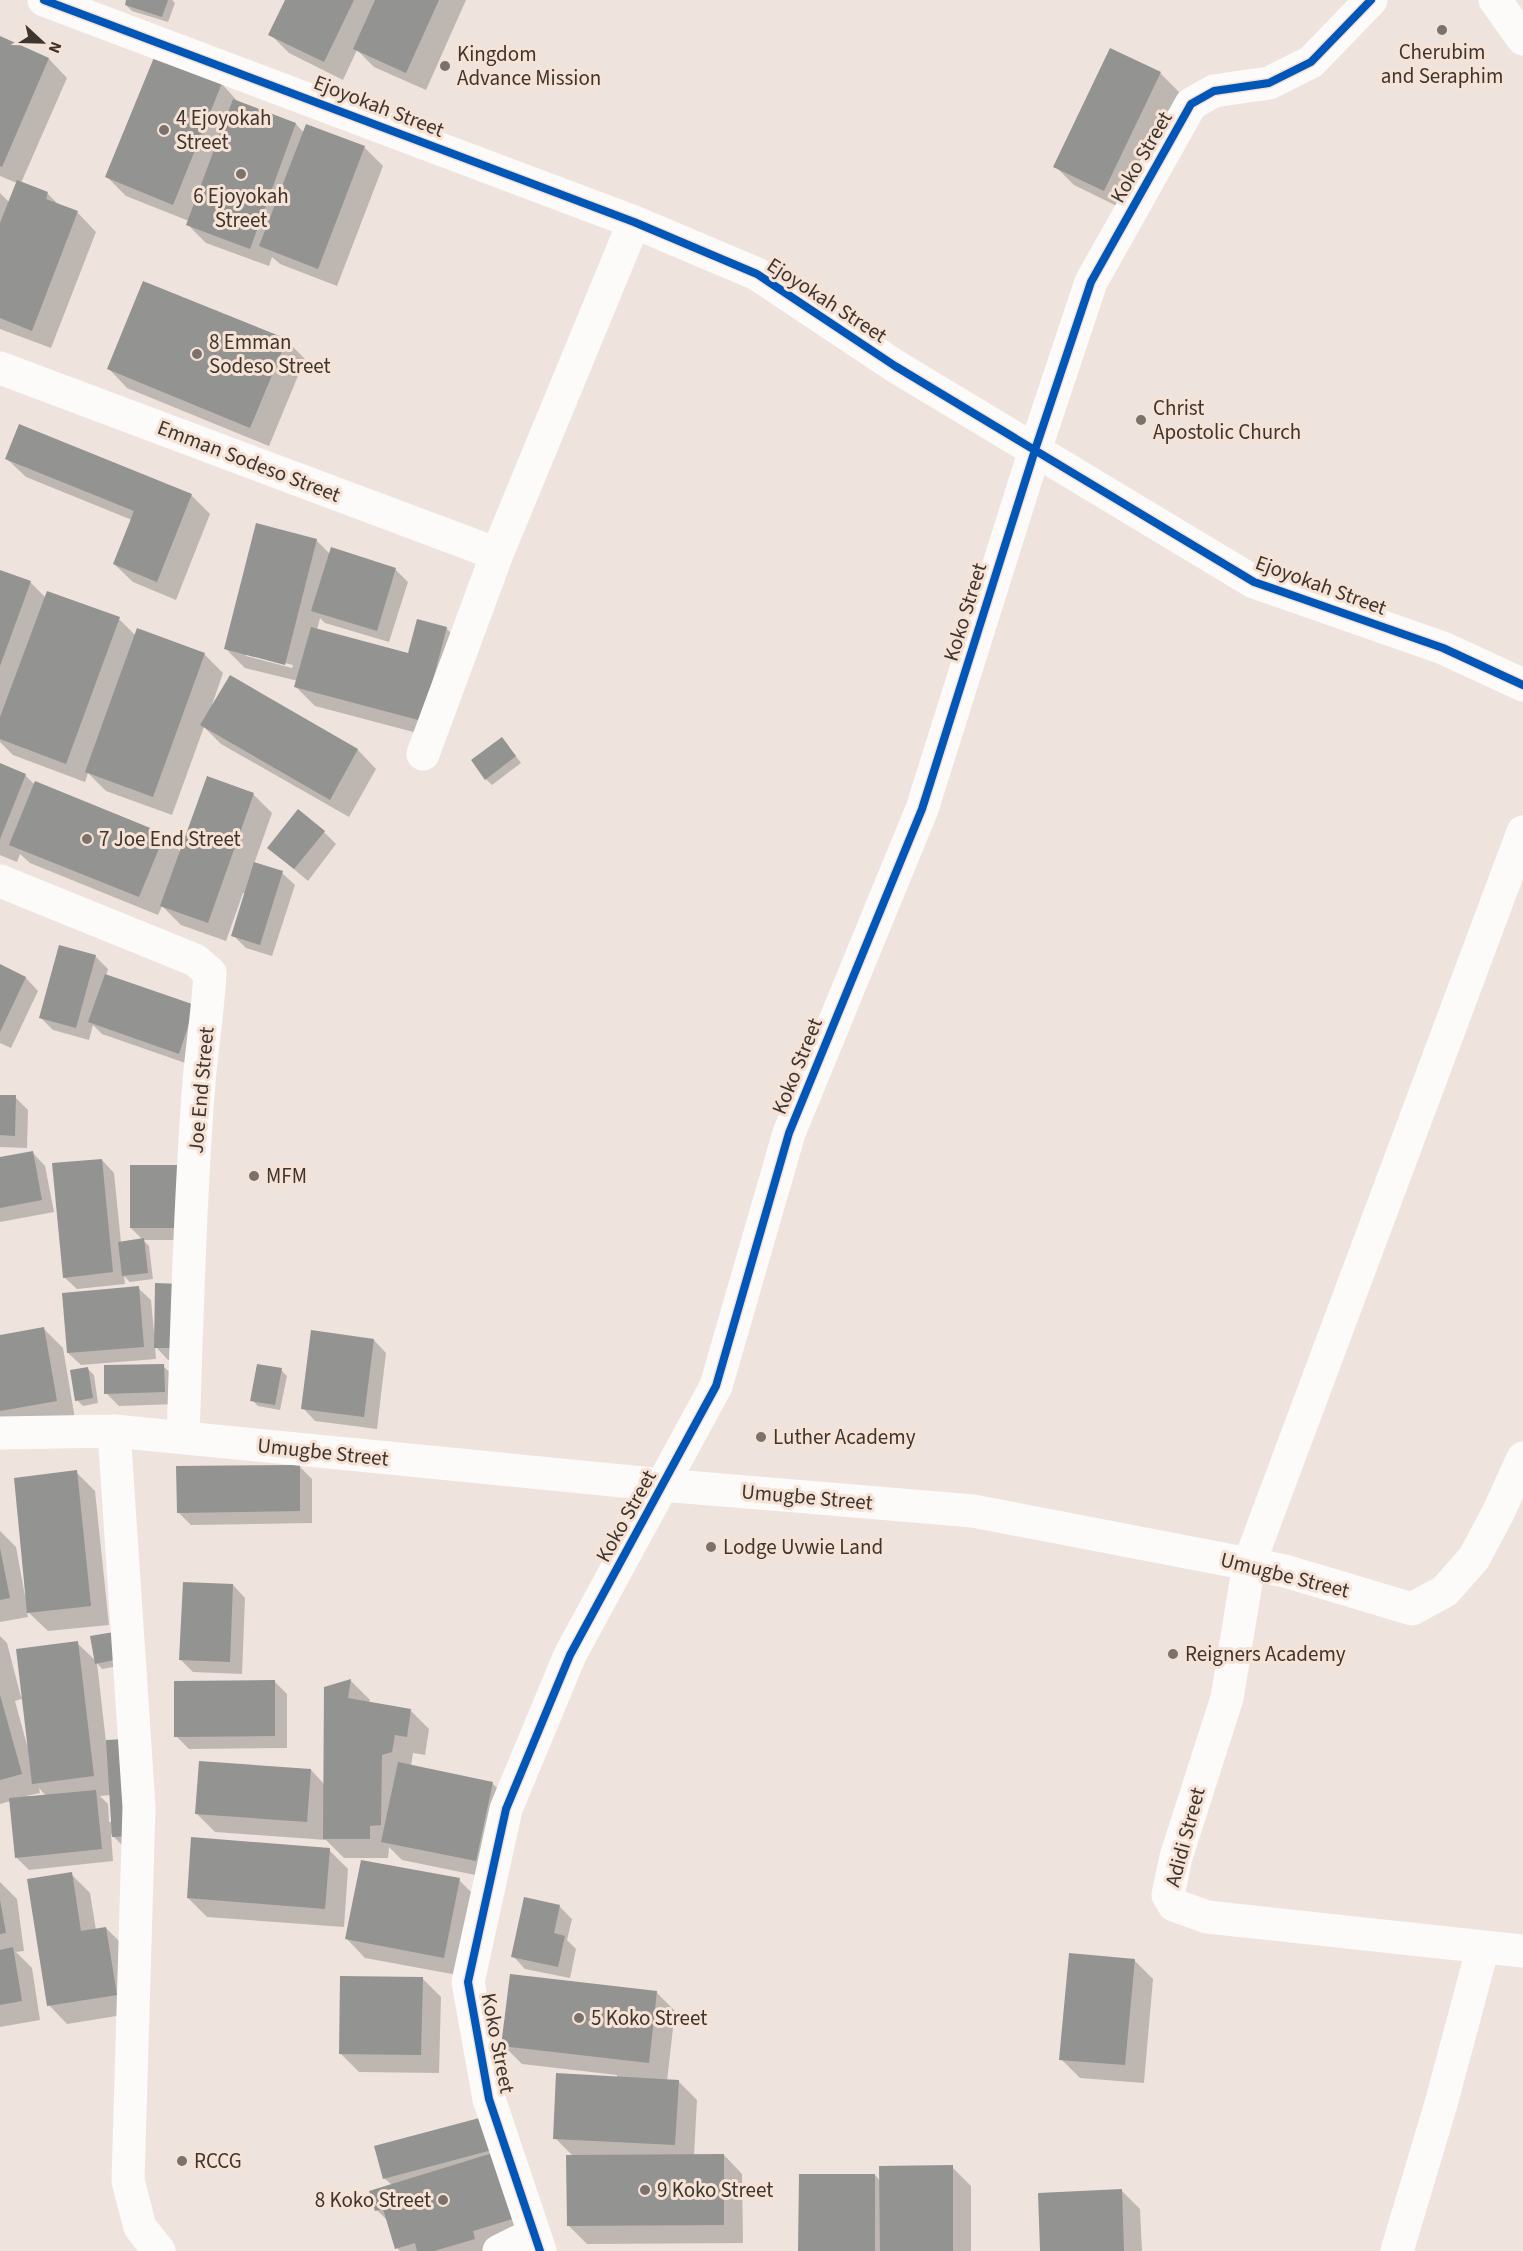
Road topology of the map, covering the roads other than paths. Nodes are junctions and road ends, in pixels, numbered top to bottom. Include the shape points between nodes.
1 (44, 0) edge
2 (1371, 0) edge
3 (1495, 0) edge
4 (1523, 39) edge
5 (634, 222) junction
6 (0, 368) edge
7 (1035, 450) junction
8 (497, 554) junction
9 (1523, 686) edge
10 (423, 753) dead end
11 (1523, 832) edge
12 (0, 881) edge
13 (114, 1431) junction
14 (0, 1433) edge
15 (183, 1438) junction
16 (1523, 1458) edge
17 (663, 1485) junction
18 (1249, 1564) junction
19 (1483, 1947) junction
20 (1523, 1951) edge
21 (537, 2243) edge
22 (159, 2251) edge
23 (499, 2251) edge
24 (1397, 2251) edge

1 - 5 street, Ejoyokah Street
2 - 7 street, Koko Street via 1311,62 1269,83 1214,90 1191,104 1091,282
3 - 4 street
5 - 7 street, Ejoyokah Street via 757,274 896,366
5 - 8 street
6 - 8 street, Emman Sodeso Street
7 - 9 street, Ejoyokah Street via 1254,582 1443,648
7 - 17 street, Koko Street via 922,809 789,1133 716,1386
8 - 10 street
11 - 18 street, Adidi Street
12 - 15 street, Joe End Street via 195,960 210,973 199,1080
13 - 14 street, Umugbe Street
13 - 15 street, Umugbe Street
13 - 22 street via 139,1807 128,2181 141,2227
15 - 17 street, Umugbe Street
16 - 18 street, Umugbe Street via 1474,1558 1445,1591 1412,1609
17 - 18 street, Umugbe Street via 973,1510
17 - 21 street, Koko Street via 570,1655 506,1809 468,1983 489,2099
18 - 19 street, Adidi Street via 1227,1698 1176,1857 1168,1895 1174,1905 1207,1917
19 - 20 street, Adidi Street
19 - 24 street
21 - 23 street

